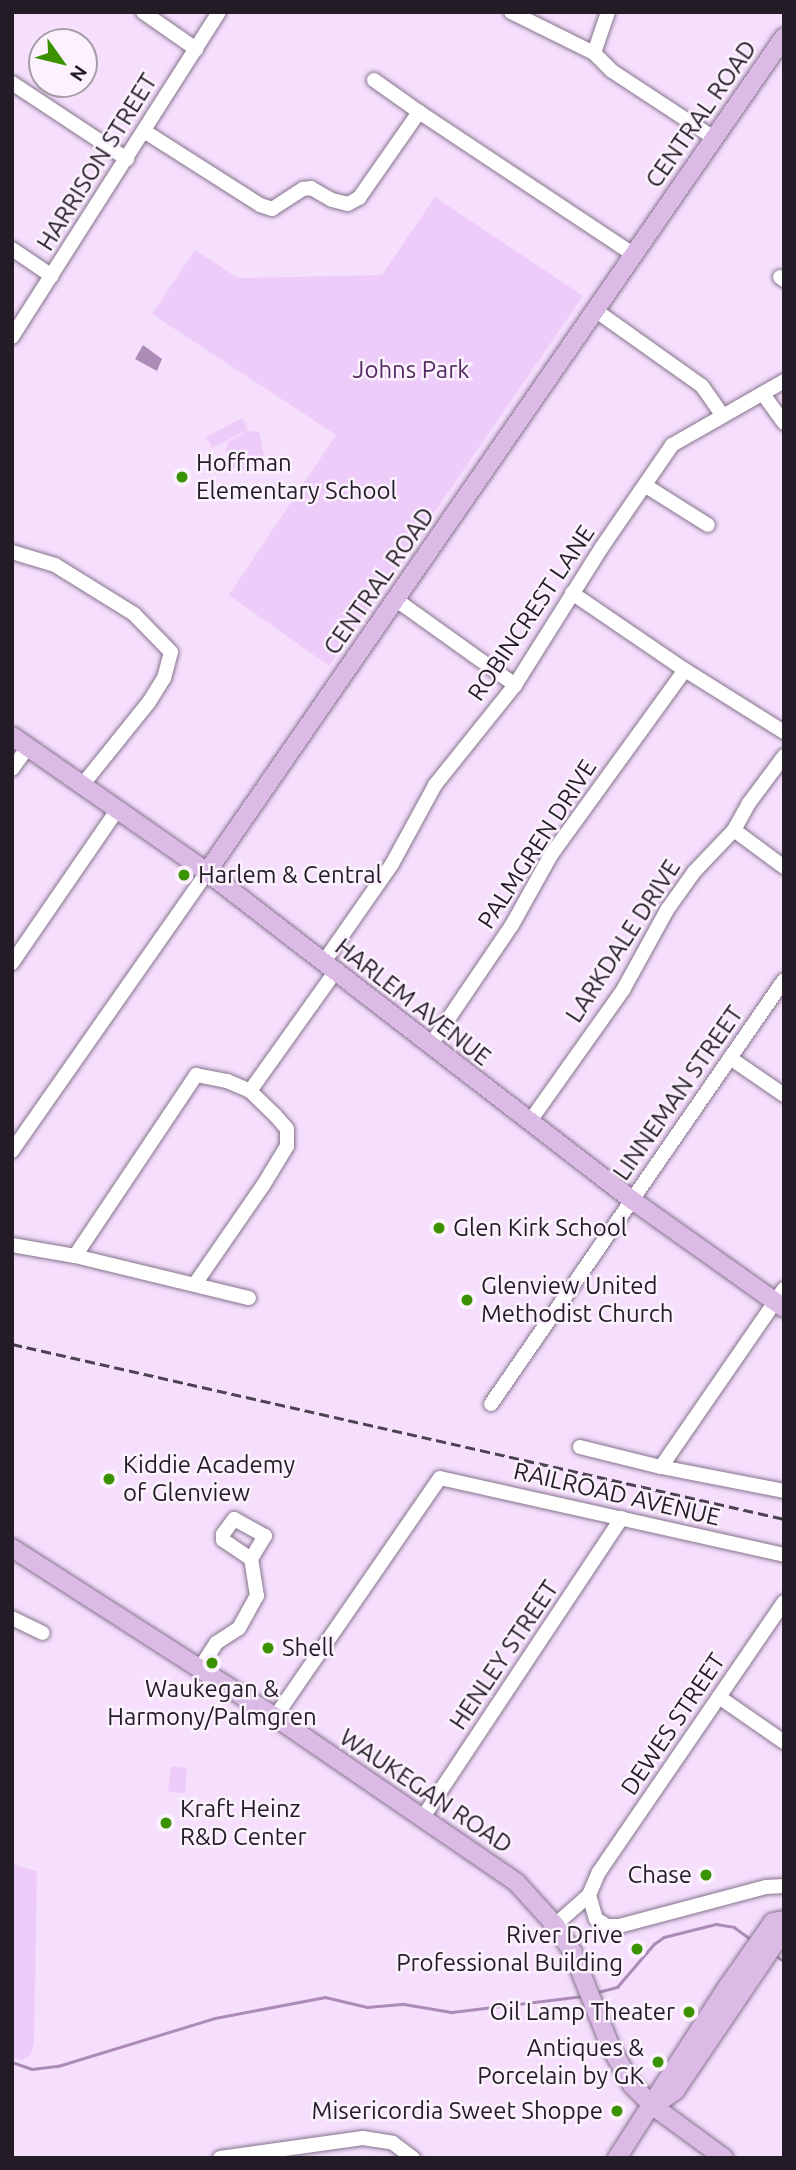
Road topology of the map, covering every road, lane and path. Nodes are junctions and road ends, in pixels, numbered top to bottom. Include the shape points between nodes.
1 (143, 12) edge
2 (219, 12) edge
3 (510, 12) edge
4 (608, 12) edge
5 (784, 37) edge
6 (196, 48) junction
7 (594, 53) junction
8 (373, 80) dead end
9 (12, 83) edge
10 (419, 111) junction
11 (144, 131) junction
12 (714, 138) junction
13 (127, 159) junction
14 (12, 249) edge
15 (634, 255) junction
16 (52, 275) junction
17 (595, 310) junction
18 (12, 337) edge
19 (784, 381) edge
20 (763, 394) junction
21 (722, 415) junction
22 (784, 423) edge
23 (646, 485) junction
24 (708, 525) dead end
25 (12, 552) edge
26 (572, 593) junction
27 (395, 599) junction
28 (685, 670) junction
29 (515, 685) junction
30 (784, 732) edge
31 (12, 736) edge
32 (28, 747) junction
33 (784, 756) edge
34 (12, 769) edge
35 (83, 784) junction
36 (118, 809) junction
37 (734, 830) junction
38 (784, 867) edge
39 (207, 872) junction
40 (12, 963) edge
41 (329, 967) junction
42 (784, 980) edge
43 (430, 1046) junction
44 (730, 1058) junction
45 (250, 1091) junction
46 (784, 1094) edge
47 (530, 1121) junction
48 (12, 1151) edge
49 (632, 1200) junction
50 (12, 1245) edge
51 (75, 1256) junction
52 (195, 1284) junction
53 (249, 1298) dead end
54 (781, 1300) edge
55 (491, 1404) dead end
56 (580, 1447) dead end
57 (661, 1467) junction
58 (784, 1491) edge
59 (622, 1518) junction
60 (12, 1548) edge
61 (784, 1555) edge
62 (251, 1559) dead end
63 (784, 1602) edge
64 (12, 1618) edge
65 (43, 1633) dead end
66 (200, 1668) junction
67 (719, 1697) junction
68 (275, 1717) junction
69 (784, 1742) edge
70 (423, 1817) junction
71 (599, 1872) junction
72 (784, 1886) edge
73 (589, 1895) junction
74 (555, 1925) junction
75 (780, 1928) edge
76 (653, 2106) junction
77 (219, 2158) edge
78 (412, 2158) edge
79 (617, 2158) edge
80 (724, 2158) edge

1 - 6 street
2 - 6 street, HARRISON STREET
3 - 7 street
4 - 7 street
5 - 12 main road, CENTRAL ROAD
6 - 11 street, HARRISON STREET
7 - 12 street via 612,71
8 - 10 street
9 - 13 street
10 - 11 street via 359,198 348,204 303,188 272,209 260,205
10 - 15 street
11 - 13 street, HARRISON STREET
12 - 15 main road, CENTRAL ROAD
13 - 16 street, HARRISON STREET
14 - 16 street
15 - 17 main road, CENTRAL ROAD
16 - 18 street, HARRISON STREET
17 - 21 street via 702,386
17 - 27 main road, CENTRAL ROAD
19 - 20 street, ROBINCREST LANE
20 - 21 street, ROBINCREST LANE
20 - 22 street
21 - 23 street, ROBINCREST LANE via 672,445
23 - 24 street
23 - 26 street, ROBINCREST LANE
25 - 35 street via 55,565 134,614 171,652 164,678 149,702
26 - 28 street
26 - 29 street, ROBINCREST LANE
27 - 29 street
27 - 39 main road, CENTRAL ROAD
28 - 30 street
28 - 43 street, PALMGREN DRIVE via 571,826 512,925
29 - 41 street, ROBINCREST LANE via 436,785
31 - 32 main road, HARLEM AVENUE
32 - 34 street
32 - 35 main road, HARLEM AVENUE
33 - 37 street, LARKDALE DRIVE
35 - 36 main road, HARLEM AVENUE
36 - 39 main road, HARLEM AVENUE
36 - 40 street
37 - 38 street
37 - 47 street, LARKDALE DRIVE via 681,891 623,990
39 - 41 main road, HARLEM AVENUE
39 - 48 street, CENTRAL ROAD
41 - 43 main road, HARLEM AVENUE
41 - 45 street, ROBINCREST LANE
42 - 44 street, LINNEMAN STREET
43 - 47 main road, HARLEM AVENUE
44 - 46 street
44 - 49 street, LINNEMAN STREET
45 - 51 street via 196,1074
45 - 52 street via 287,1129 287,1146
47 - 49 main road, HARLEM AVENUE
49 - 54 main road, HARLEM AVENUE
49 - 55 street, LINNEMAN STREET
50 - 51 street
51 - 52 street
52 - 53 street
54 - 57 street
56 - 57 street
57 - 58 street
59 - 61 street, RAILROAD AVENUE
59 - 68 street, RAILROAD AVENUE via 440,1478
59 - 70 street, HENLEY STREET
60 - 66 main road, WAUKEGAN ROAD
62 - 66 street via 254,1604 236,1632 216,1643
63 - 67 street, DEWES STREET
64 - 65 street
66 - 68 main road, WAUKEGAN ROAD
67 - 69 street
67 - 71 street, DEWES STREET
68 - 70 main road, WAUKEGAN ROAD
70 - 74 main road, WAUKEGAN ROAD via 517,1883
71 - 73 street, DEWES STREET
71 - 74 street, DEWES STREET
72 - 73 street via 619,1926 596,1919
73 - 74 street, DEWES STREET
74 - 76 main road, WAUKEGAN ROAD via 588,1986 616,2057 632,2085
75 - 76 main road via 753,1962 676,2091
76 - 79 main road
76 - 80 main road, WAUKEGAN ROAD
77 - 78 street via 363,2138 393,2143

